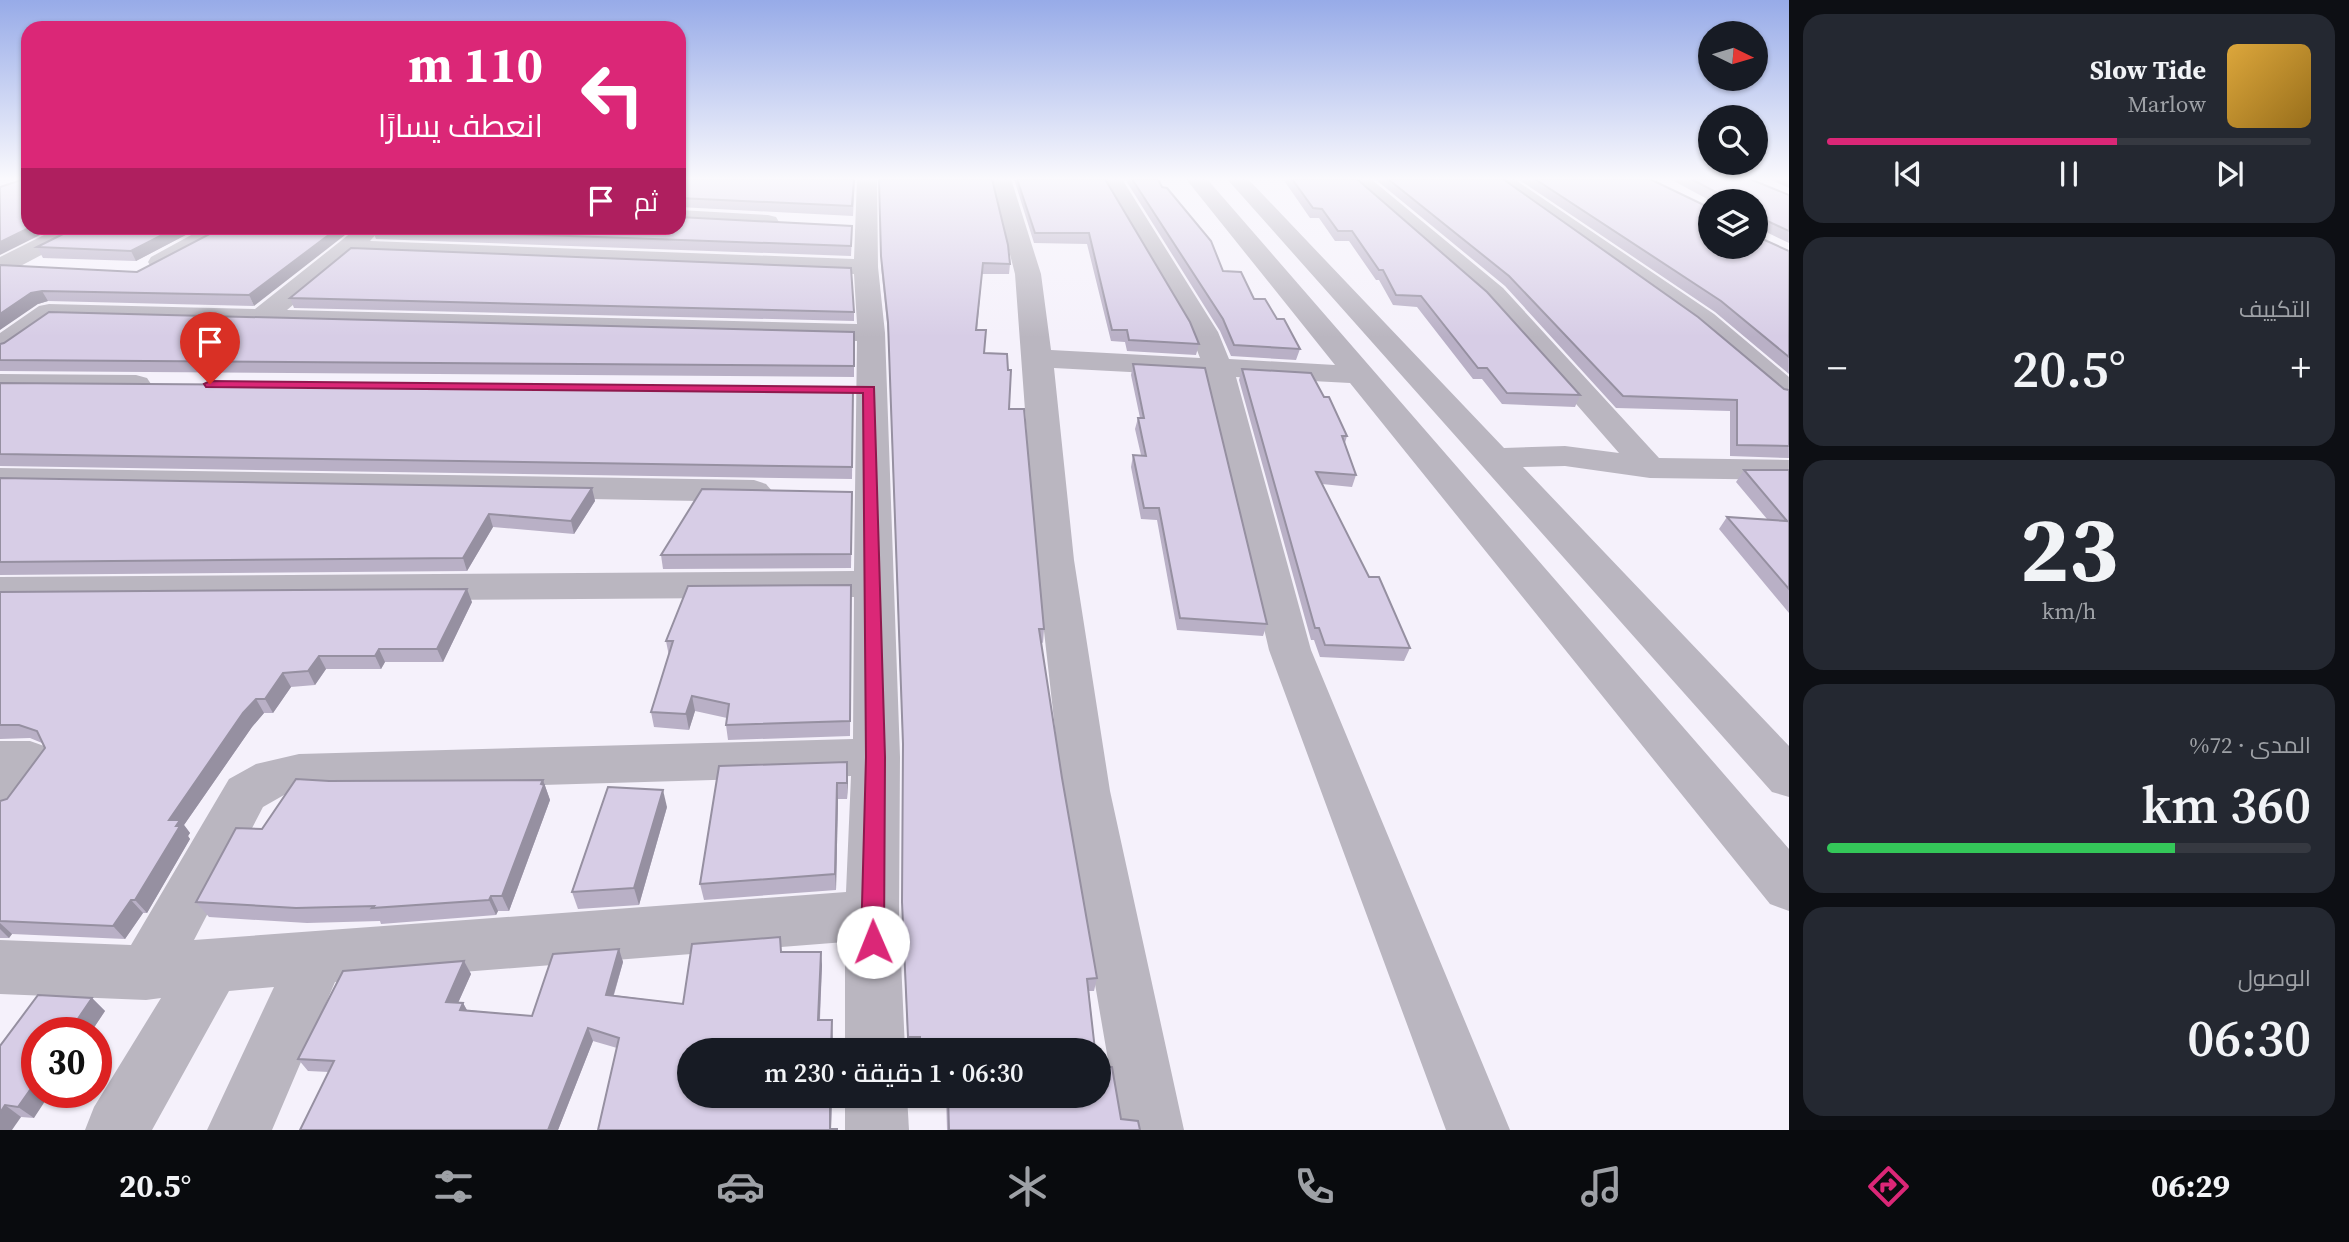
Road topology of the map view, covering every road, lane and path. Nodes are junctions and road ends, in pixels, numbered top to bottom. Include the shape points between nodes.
1 (856, 232) edge
2 (1016, 232) edge
3 (1144, 232) edge
4 (1241, 232) edge
5 (1287, 232) edge
6 (1422, 232) edge
7 (1578, 232) edge
8 (61, 235) edge
9 (208, 235) edge
10 (363, 235) edge
11 (348, 247) junction
12 (1, 266) edge
13 (866, 267) junction
14 (53, 268) edge
15 (142, 272) edge
16 (262, 317) junction
17 (871, 333) junction
18 (5, 340) edge
19 (1038, 358) junction
20 (1218, 367) junction
21 (1362, 375) junction
22 (0, 383) edge
23 (165, 384) edge
24 (1787, 389) edge
25 (1495, 458) junction
26 (1650, 468) junction
27 (1787, 472) edge
28 (0, 478) edge
29 (790, 492) edge
30 (1541, 507) junction
31 (1474, 510) junction
32 (872, 584) junction
33 (0, 590) edge
34 (876, 757) junction
35 (0, 760) edge
36 (1789, 778) edge
37 (0, 797) edge
38 (1789, 887) edge
39 (872, 915) junction
40 (318, 957) junction
41 (213, 965) junction
42 (0, 967) edge
43 (146, 973) junction
44 (875, 1038) edge
45 (876, 1108) edge
46 (117, 1130) edge
47 (239, 1130) edge
48 (877, 1130) edge
49 (1152, 1130) edge
50 (1478, 1130) edge

1 - 13 street
2 - 19 street via 1028,274
3 - 20 street via 1204,332
4 - 21 street
5 - 25 street
6 - 26 street via 1494,294
7 - 24 street via 1704,320
8 - 12 street
9 - 15 street
10 - 11 street
11 - 13 street
11 - 16 street
12 - 14 street
13 - 17 street
16 - 17 street
16 - 18 street via 49,312
17 - 32 street via 856,389 858,493
19 - 20 street
19 - 49 street via 1055,560 1086,792
20 - 21 street
20 - 50 street via 1290,650
21 - 31 street
22 - 23 street
25 - 26 street via 1565,456
25 - 30 street
26 - 27 street
28 - 29 street
30 - 31 street
30 - 36 street
31 - 38 street
32 - 33 street
32 - 34 street
34 - 39 street
34 - 43 street via 299,773 273,778 246,793
35 - 37 street via 30,760
39 - 40 street
39 - 44 street
40 - 41 street
40 - 47 street
41 - 43 street
41 - 46 street
42 - 43 street
45 - 48 street

